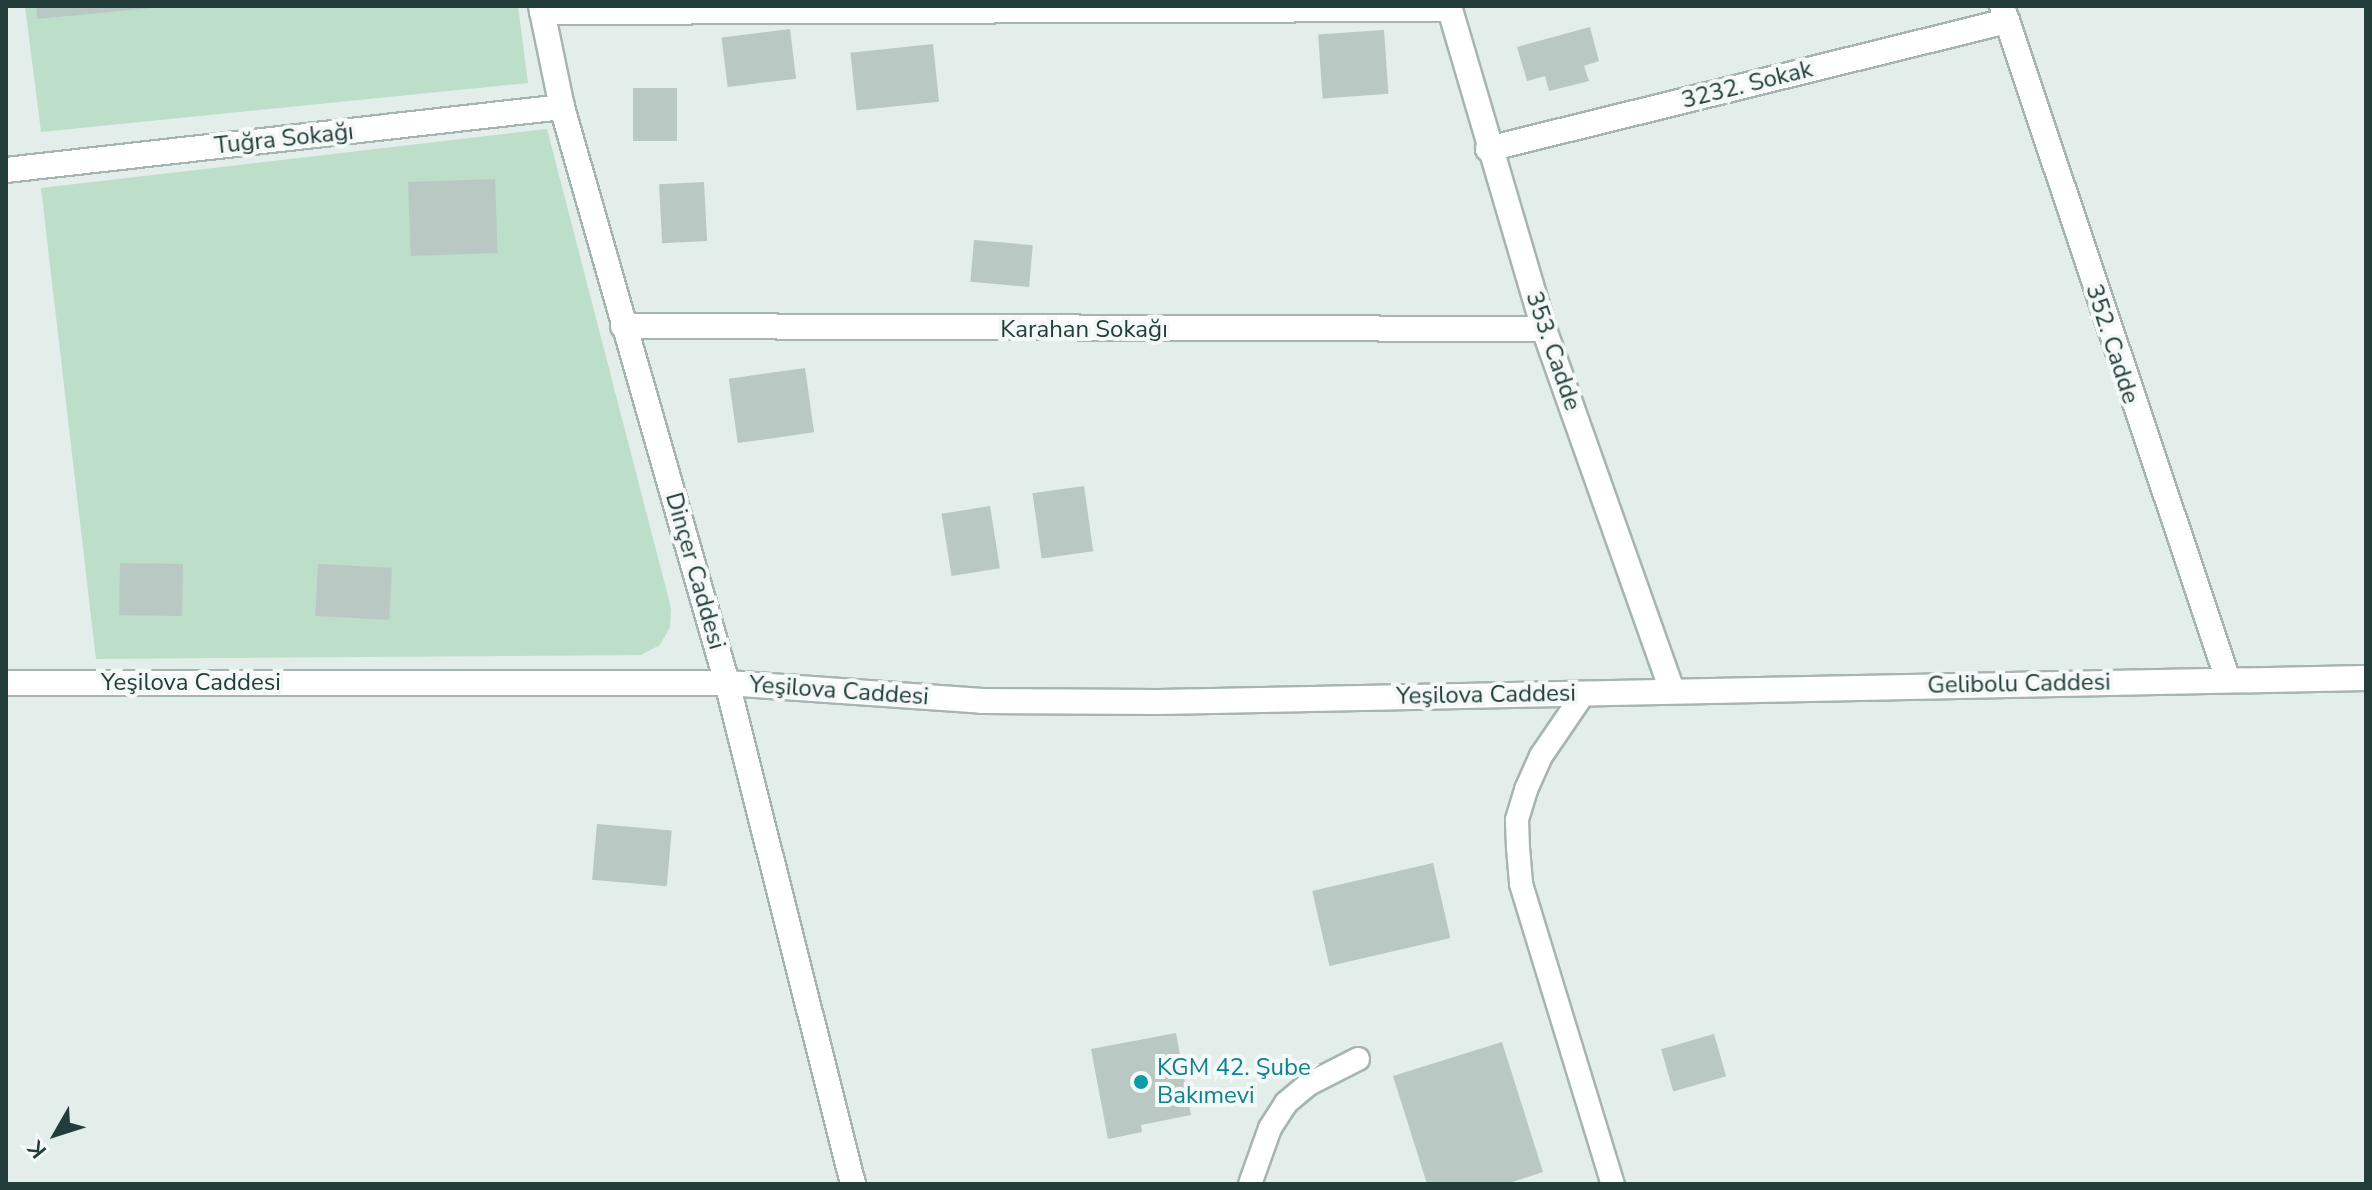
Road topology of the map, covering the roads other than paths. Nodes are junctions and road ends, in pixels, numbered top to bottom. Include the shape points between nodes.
1 (1449, 8) edge
2 (542, 9) edge
3 (2004, 14) edge
4 (562, 107) junction
5 (1488, 149) junction
6 (6, 170) edge
7 (623, 326) junction
8 (1544, 329) junction
9 (2366, 678) edge
10 (2228, 680) junction
11 (6, 683) edge
12 (727, 683) junction
13 (1672, 691) junction
14 (1584, 693) junction
15 (1358, 1059) dead end
16 (853, 1184) edge
17 (1250, 1184) edge
18 (1613, 1184) edge

1 - 2 street
1 - 5 street, 353. Cadde
2 - 4 street, Dinçer Caddesi
3 - 5 street, 3232. Sokak
3 - 10 street, 352. Cadde
4 - 6 street, Tuğra Sokağı
4 - 7 street, Dinçer Caddesi
5 - 8 street, 353. Cadde
7 - 8 street, Karahan Sokağı
7 - 12 street, Dinçer Caddesi
8 - 13 street, 353. Cadde
9 - 10 street, Gelibolu Caddesi
10 - 13 street, Gelibolu Caddesi
11 - 12 street, Yeşilova Caddesi
12 - 14 street, Yeşilova Caddesi via 1040,701
12 - 16 street, Dinçer Caddesi
13 - 14 street, Yeşilova Caddesi
14 - 18 lane via 1541,756 1526,790 1517,820 1518,848 1521,884
15 - 17 lane via 1309,1084 1286,1103 1270,1128

